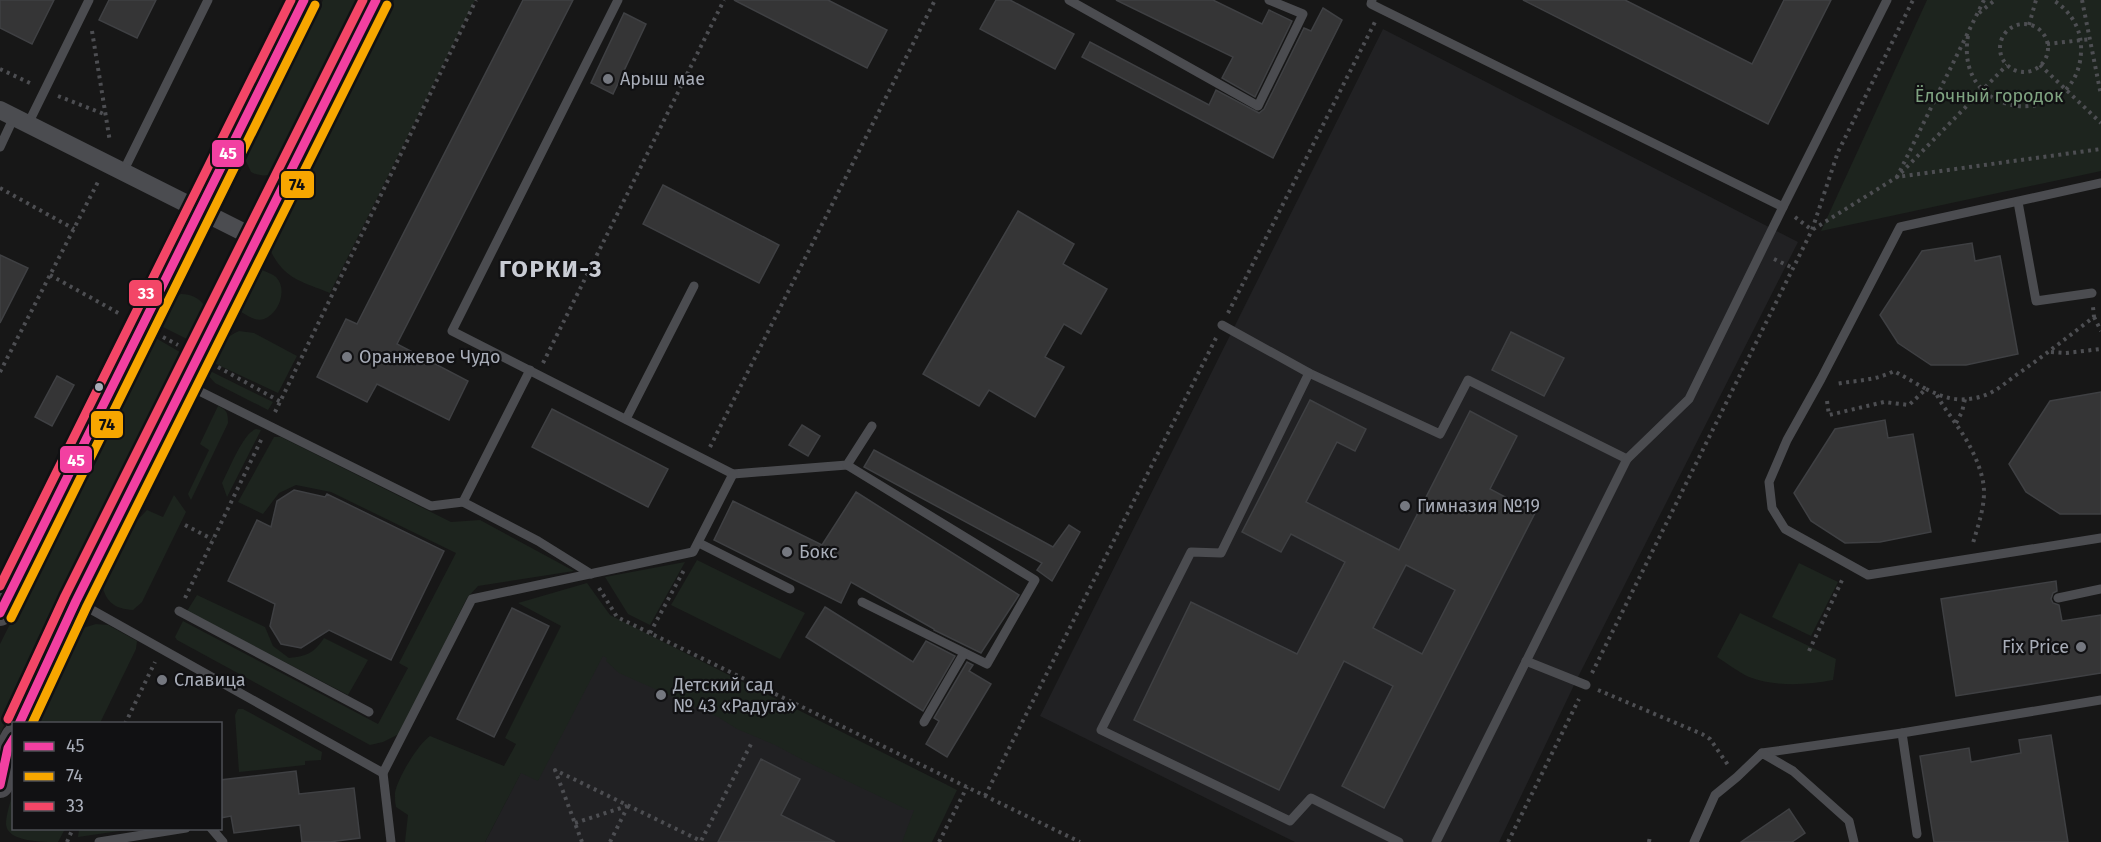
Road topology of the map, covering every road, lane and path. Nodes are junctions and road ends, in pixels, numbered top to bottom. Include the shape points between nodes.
1 (208, 0) edge
2 (304, 0) edge
3 (376, 0) edge
4 (476, 0) edge
5 (618, 0) edge
6 (724, 0) edge
7 (935, 0) edge
8 (1069, 0) edge
9 (1269, 0) edge
10 (1372, 0) edge
11 (1887, 0) edge
12 (1913, 0) edge
13 (1984, 0) edge
14 (1995, 0) edge
15 (2036, 0) edge
16 (2053, 0) edge
17 (2082, 0) edge
18 (88, 2) edge
19 (1381, 9) junction
20 (1972, 24) junction
21 (2029, 25) junction
22 (2091, 39) junction
23 (2080, 40) junction
24 (2047, 44) junction
25 (2007, 65) junction
26 (2040, 65) junction
27 (2065, 89) junction
28 (1983, 90) junction
29 (2101, 94) edge
30 (14, 117) edge
31 (2101, 123) edge
32 (0, 147) edge
33 (2101, 149) edge
34 (115, 168) junction
35 (1897, 177) junction
36 (2101, 183) edge
37 (0, 188) edge
38 (2018, 202) junction
39 (1783, 207) junction
40 (199, 210) junction
41 (74, 229) junction
42 (1812, 230) junction
43 (257, 239) junction
44 (694, 286) dead end
45 (2092, 293) joint
46 (2094, 317) junction
47 (1222, 325) junction
48 (2101, 331) edge
49 (2101, 349) edge
50 (2050, 351) junction
51 (0, 372) edge
52 (533, 372) junction
53 (1309, 373) junction
54 (1821, 379) junction
55 (184, 384) junction
56 (1837, 384) junction
57 (1926, 389) junction
58 (1937, 395) junction
59 (1965, 399) junction
60 (626, 419) junction
61 (1956, 424) junction
62 (269, 425) junction
63 (872, 426) dead end
64 (1626, 459) junction
65 (704, 460) junction
66 (847, 465) junction
67 (733, 474) junction
68 (463, 502) junction
69 (185, 525) dead end
70 (2101, 538) edge
71 (212, 539) junction
72 (699, 543) junction
73 (1972, 545) dead end
74 (693, 552) junction
75 (1850, 565) junction
76 (591, 574) junction
77 (790, 589) dead end
78 (2101, 589) edge
79 (2058, 598) dead end
80 (76, 601) junction
81 (862, 602) dead end
82 (179, 611) joint
83 (0, 613) edge
84 (651, 633) junction
85 (162, 648) junction
86 (1809, 651) dead end
87 (964, 653) junction
88 (1526, 661) junction
89 (1586, 685) junction
90 (2101, 700) edge
91 (369, 712) dead end
92 (20, 722) edge
93 (125, 722) edge
94 (924, 722) dead end
95 (1902, 733) junction
96 (12, 740) edge
97 (751, 744) dead end
98 (1762, 753) junction
99 (382, 773) junction
100 (1737, 777) junction
101 (0, 785) edge
102 (967, 786) junction
103 (985, 796) junction
104 (628, 806) junction
105 (575, 822) junction
106 (174, 830) edge
107 (213, 830) edge
108 (1917, 834) dead end
109 (1650, 836) dead end
110 (99, 842) edge
111 (223, 842) edge
112 (391, 842) edge
113 (582, 842) edge
114 (610, 842) edge
115 (939, 842) edge
116 (1080, 842) edge
117 (1399, 842) edge
118 (1436, 842) edge
119 (1508, 842) edge
120 (1649, 842) edge
121 (1694, 842) edge
122 (1854, 842) edge

1 - 34 lane
2 - 40 main road
3 - 43 main road
4 - 62 path
5 - 52 lane via 452,331
6 - 52 path
7 - 65 path
8 - 9 lane via 1258,106 1303,15
10 - 19 lane via 1371,4
11 - 39 lane
12 - 42 path via 1838,152
13 - 20 path
14 - 20 path
15 - 21 path
16 - 23 path via 2074,20
17 - 22 path
18 - 30 lane
18 - 34 path
19 - 39 lane
19 - 47 path
20 - 28 path via 1967,57
20 - 35 path
21 - 24 path via 2041,31
21 - 25 path via 2010,28 2002,39 2000,53
22 - 23 path
22 - 29 path
23 - 24 path
23 - 27 path via 2080,64
24 - 26 path via 2046,57
25 - 26 path via 2024,72
25 - 28 path
26 - 27 path
27 - 28 path via 2053,100 2020,107 1998,101
27 - 31 path
28 - 35 path
30 - 32 lane
30 - 34 street
33 - 35 path
34 - 40 street
34 - 41 path
35 - 42 path
36 - 38 lane
37 - 41 path
38 - 45 lane via 2036,301
38 - 54 lane via 1900,227
39 - 64 lane via 1689,399
40 - 43 street
40 - 83 main road
41 - 51 path
42 - 89 path
43 - 55 main road
44 - 60 lane
45 - 46 path
46 - 48 path
46 - 50 path
47 - 53 lane
47 - 103 path
49 - 50 path
50 - 59 path via 1995,391
52 - 60 lane
52 - 68 lane
53 - 64 lane via 1440,434 1468,380
53 - 117 lane via 1221,553 1191,552 1101,730 1290,821 1311,798
54 - 56 path
54 - 75 lane via 1787,440 1769,483 1772,508 1785,529
55 - 62 lane
55 - 80 main road
56 - 57 path via 1881,378 1894,371
56 - 57 path via 1827,400 1829,415 1884,402 1909,405
57 - 58 path
58 - 59 path
58 - 61 path
59 - 61 path
60 - 65 lane
61 - 73 path via 1978,467 1984,490
62 - 68 lane via 431,506
62 - 71 path
63 - 66 lane
64 - 88 lane
65 - 67 lane
66 - 67 lane
66 - 87 lane via 1035,580 987,664
67 - 72 lane
68 - 76 lane
69 - 71 path
70 - 75 lane via 1868,574
71 - 82 path
72 - 74 lane
72 - 77 lane
74 - 76 lane
74 - 84 path
75 - 86 path
76 - 84 path via 618,617
76 - 99 lane via 471,599
78 - 79 lane
80 - 85 lane
80 - 92 main road
81 - 87 lane
82 - 91 lane
84 - 102 path
85 - 93 path
85 - 99 lane
87 - 94 lane
88 - 89 lane
88 - 118 lane
89 - 100 path via 1710,739
89 - 119 path
90 - 95 lane
95 - 98 lane
95 - 108 lane
96 - 101 main road
97 - 104 path via 701,841
98 - 100 lane
98 - 122 lane via 1793,771 1849,821
99 - 112 lane
100 - 121 lane via 1715,795
102 - 103 path
102 - 115 path
103 - 116 path
104 - 105 path
104 - 105 path via 555,770
104 - 114 path
105 - 113 path
106 - 110 lane
107 - 111 lane
109 - 120 path

